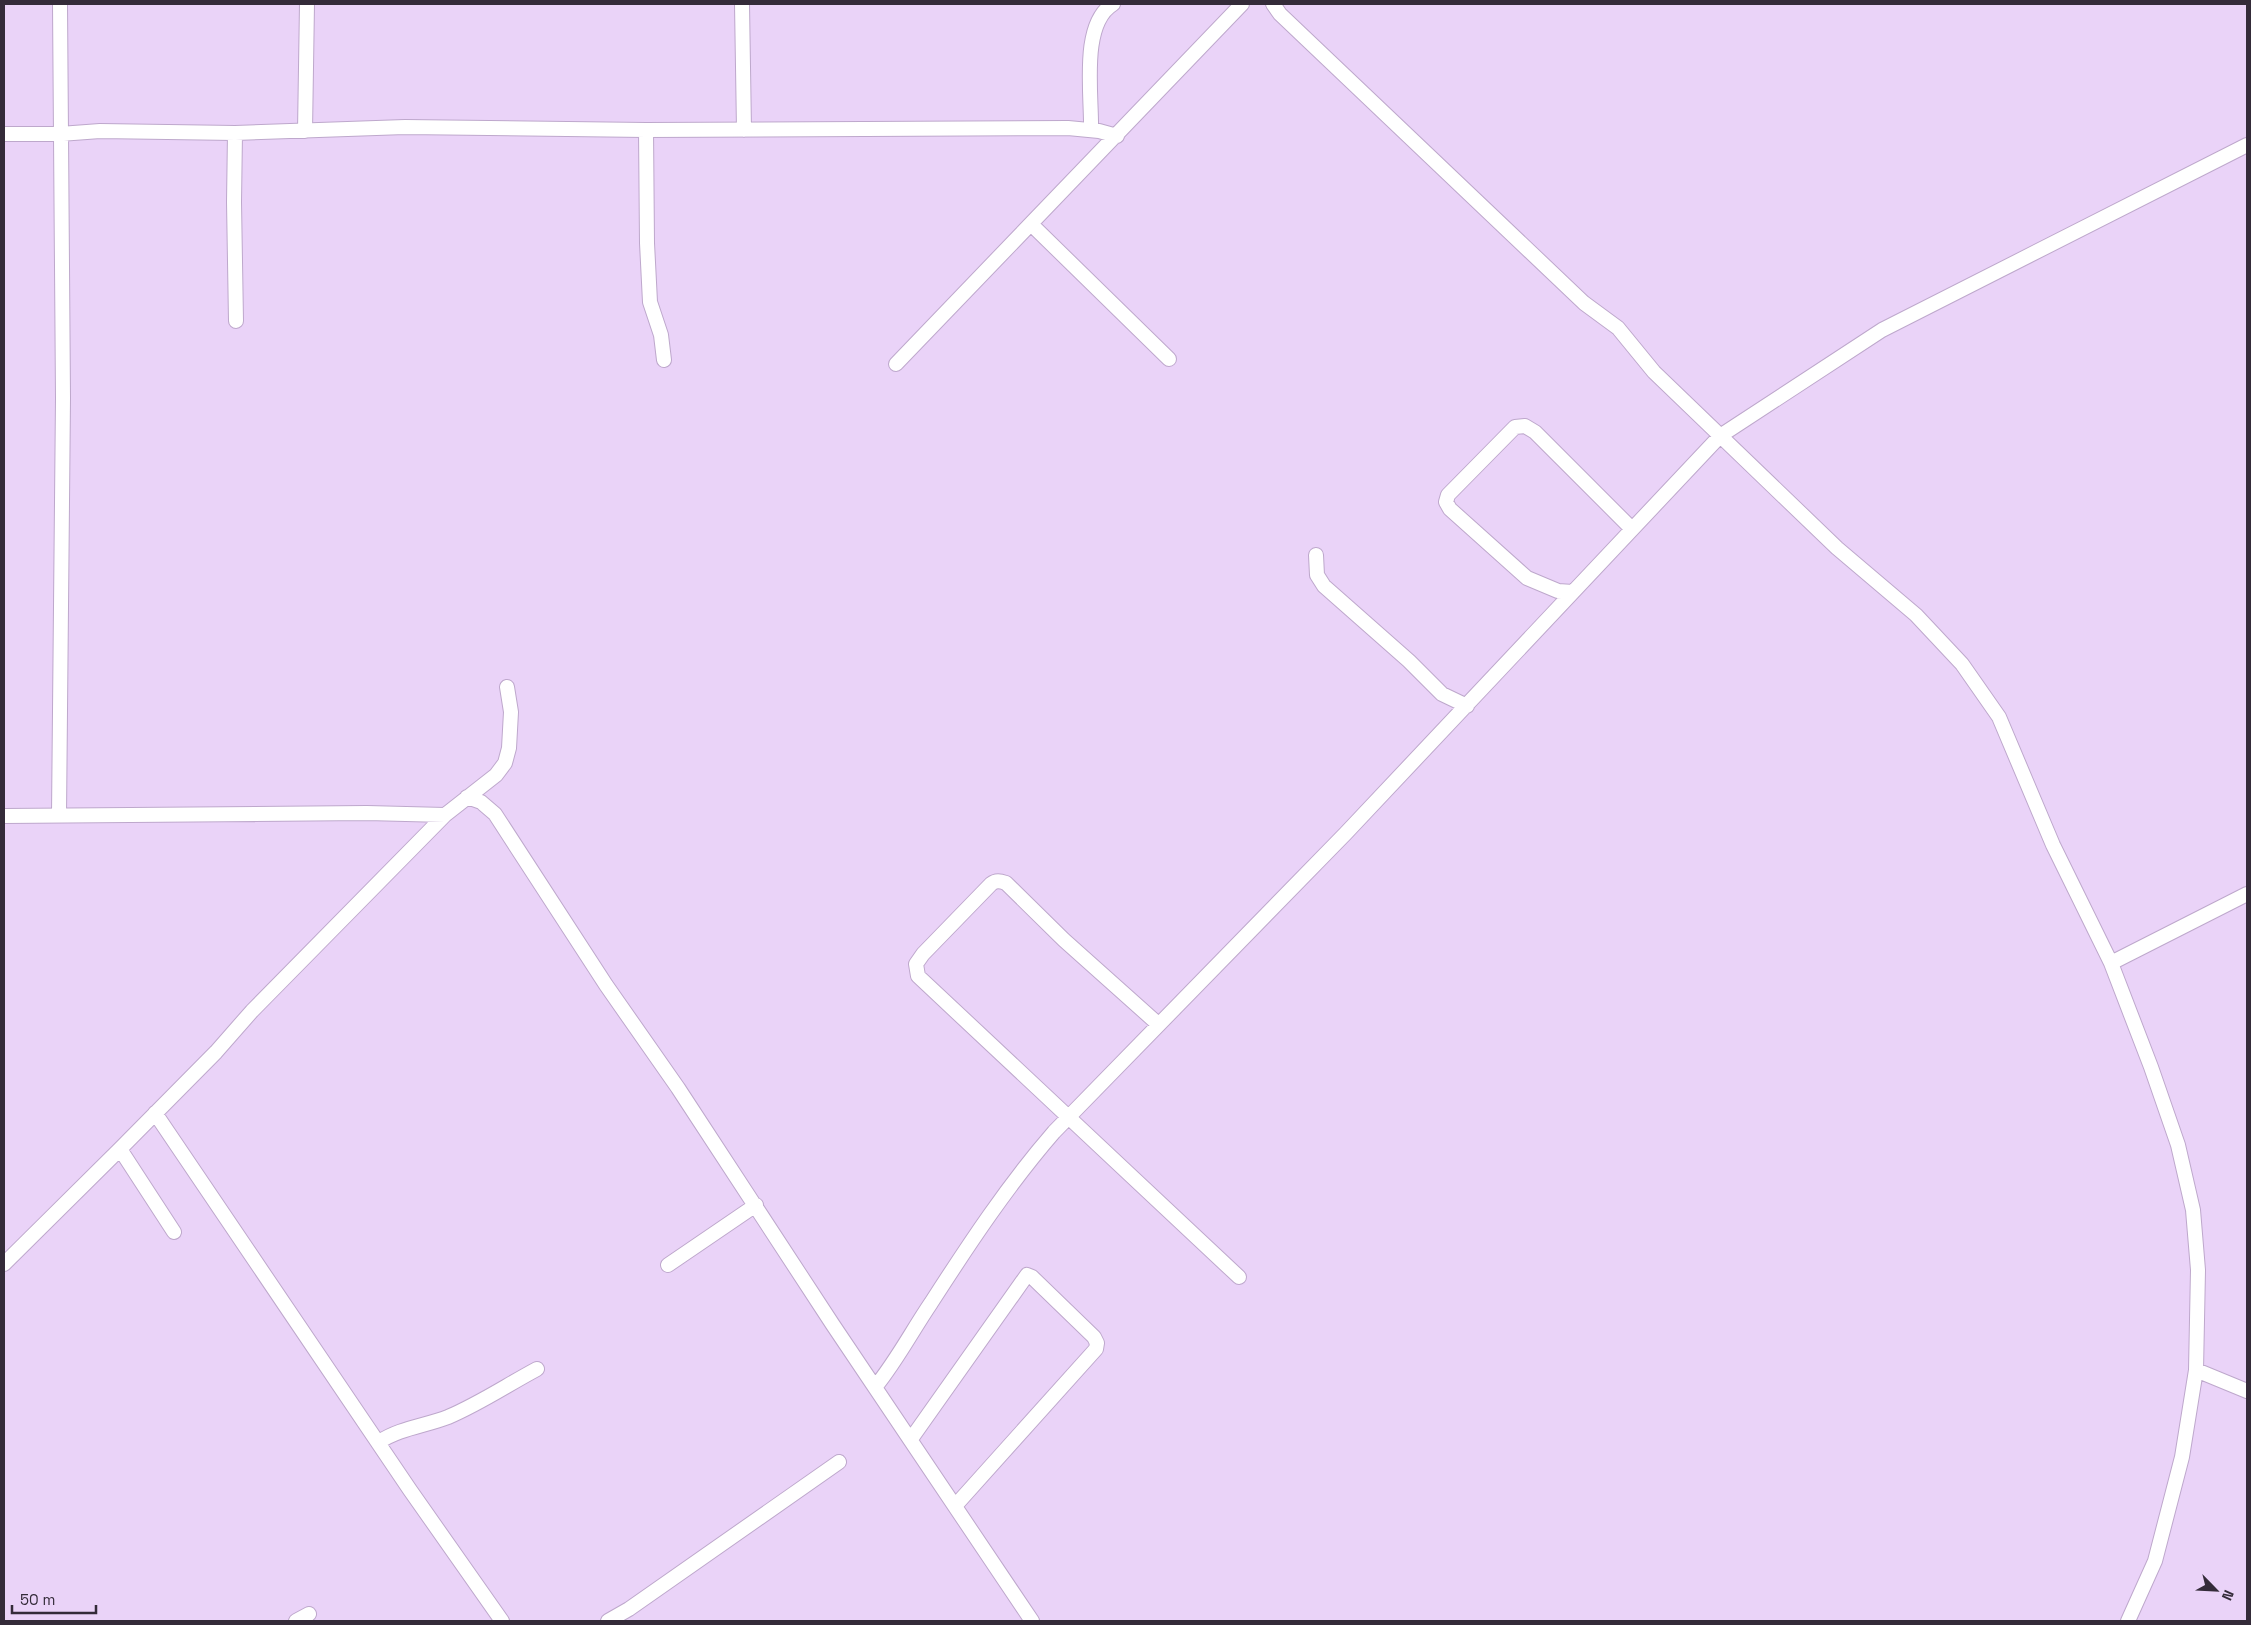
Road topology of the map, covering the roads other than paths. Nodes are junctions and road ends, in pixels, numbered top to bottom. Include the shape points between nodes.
1 (60, 4) edge
2 (307, 4) edge
3 (742, 4) edge
4 (1113, 4) edge
5 (1242, 4) edge
6 (1273, 4) edge
7 (646, 130) junction
8 (744, 130) junction
9 (1091, 130) junction
10 (305, 131) junction
11 (235, 133) junction
12 (4, 134) edge
13 (60, 134) junction
14 (1117, 136) junction
15 (2247, 145) edge
16 (1032, 225) junction
17 (236, 321) dead end
18 (1169, 359) dead end
19 (664, 360) dead end
20 (896, 364) dead end
21 (1720, 436) junction
22 (1632, 529) junction
23 (1316, 555) dead end
24 (1573, 592) junction
25 (507, 687) dead end
26 (1467, 706) junction
27 (467, 797) junction
28 (59, 815) junction
29 (445, 815) junction
30 (4, 816) edge
31 (2247, 894) edge
32 (2111, 962) junction
33 (1158, 1024) junction
34 (155, 1113) junction
35 (1068, 1117) junction
36 (120, 1150) junction
37 (756, 1205) junction
38 (174, 1232) dead end
39 (4, 1264) edge
40 (668, 1265) dead end
41 (1239, 1277) dead end
42 (537, 1370) dead end
43 (2196, 1370) junction
44 (876, 1386) junction
45 (2247, 1391) edge
46 (911, 1439) junction
47 (379, 1442) junction
48 (839, 1462) dead end
49 (956, 1506) junction
50 (309, 1614) dead end
51 (296, 1621) edge
52 (502, 1621) edge
53 (608, 1621) edge
54 (1032, 1621) edge
55 (2128, 1621) edge

1 - 13 street
2 - 10 street
3 - 8 street
4 - 9 street via 1101,15 1093,31
5 - 14 street
6 - 21 street via 1584,303 1618,328 1654,372
7 - 8 street
7 - 10 street via 405,127
7 - 19 street via 650,302 661,335
8 - 9 street
9 - 14 street
10 - 11 street
11 - 13 street via 100,131
11 - 17 street
12 - 13 street
13 - 28 street via 63,398
14 - 16 street
15 - 21 street via 1882,330
16 - 18 street
16 - 20 street
21 - 22 street
21 - 32 street via 1837,548 1916,615 1962,664 1998,716 2053,845
22 - 24 street
22 - 24 street via 1535,432 1525,426 1515,427 1448,496 1446,502 1450,509 1527,578 1558,591
23 - 26 street via 1317,575 1324,586 1442,694
24 - 26 street
25 - 27 street via 511,712 508,757 496,775
26 - 33 street
27 - 29 street
27 - 37 street via 481,802 494,814 606,986
28 - 29 street
28 - 30 street
29 - 34 street
31 - 32 street
32 - 43 street via 2178,1145 2193,1210 2198,1270
33 - 35 street
33 - 35 street via 1006,883 995,881 950,926 919,959 918,976
34 - 36 street
34 - 47 street
35 - 41 street
35 - 44 street via 999,1200
36 - 38 street
36 - 39 street
37 - 40 street
37 - 44 street
42 - 47 street via 464,1410 389,1435
43 - 45 street
43 - 55 street via 2182,1457 2157,1552
44 - 46 street
46 - 49 street
46 - 49 street via 1027,1275 1094,1337 1096,1349
47 - 52 street
48 - 53 street
49 - 54 street
50 - 51 street

